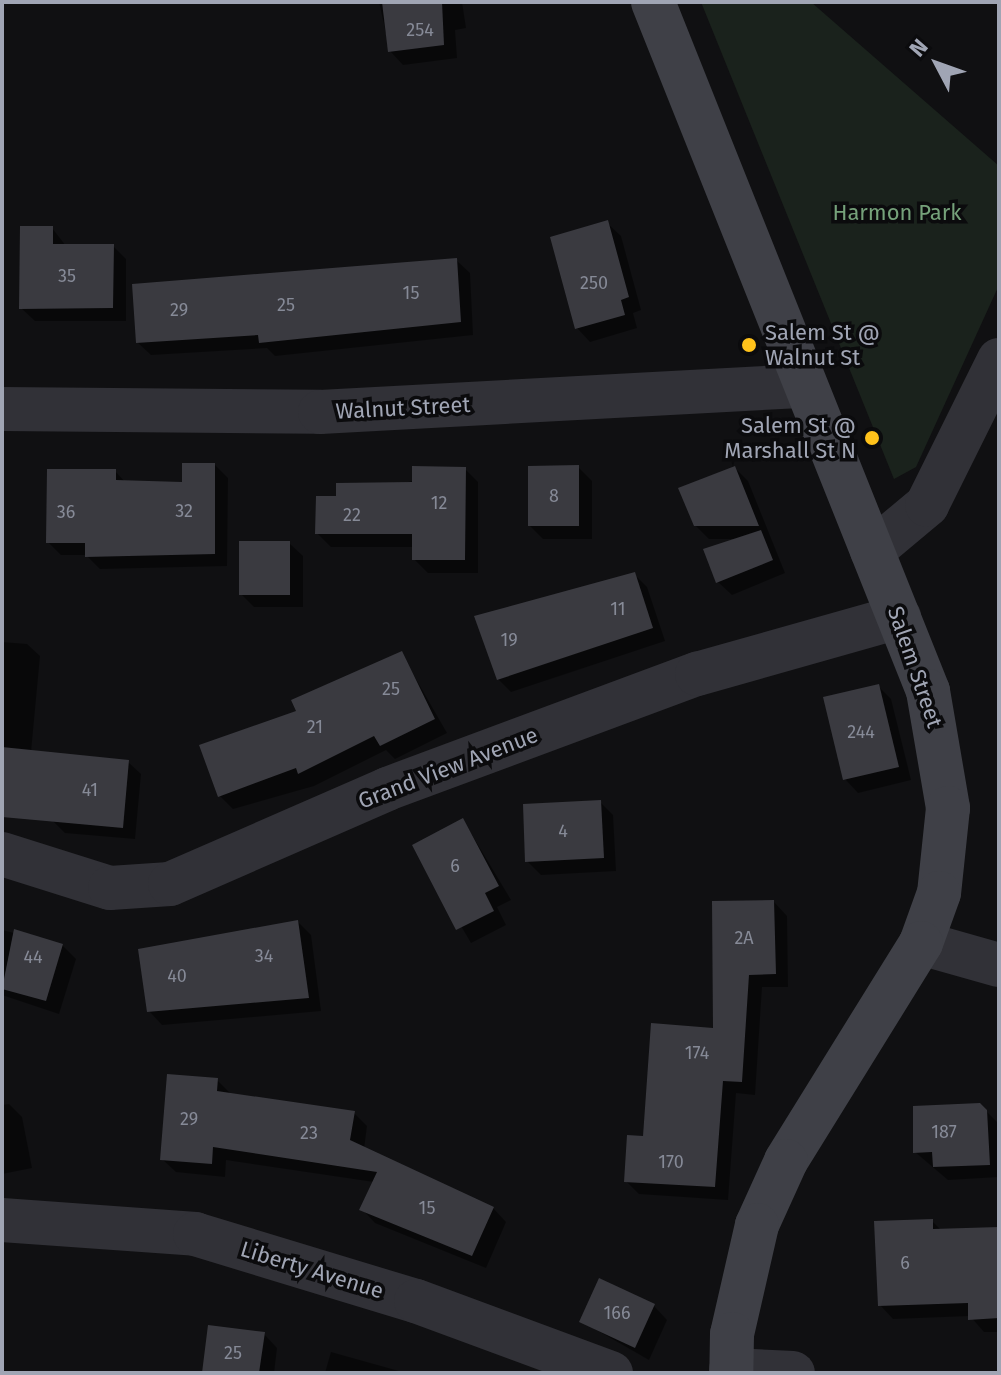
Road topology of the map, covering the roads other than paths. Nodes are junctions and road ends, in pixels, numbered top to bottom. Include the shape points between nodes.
1 (653, 2) edge
2 (999, 360) edge
3 (804, 386) junction
4 (2, 409) edge
5 (872, 551) junction
6 (899, 617) junction
7 (2, 854) edge
8 (921, 943) junction
9 (999, 965) edge
10 (2, 1220) edge
11 (731, 1371) edge
12 (611, 1373) edge
13 (793, 1373) edge

1 - 3 main road, Salem Street
2 - 5 street via 933,497 907,528
3 - 4 street, Walnut Street via 320,412
3 - 5 main road, Salem Street
5 - 6 main road, Salem Street
6 - 7 street, Grand View Avenue via 697,674 387,789 170,884 110,888
6 - 8 main road, Salem Street via 928,691 946,782 944,865
8 - 9 street
8 - 11 main road, Salem Street via 771,1192 746,1259
10 - 12 street, Liberty Avenue via 195,1234 416,1301
11 - 13 street

